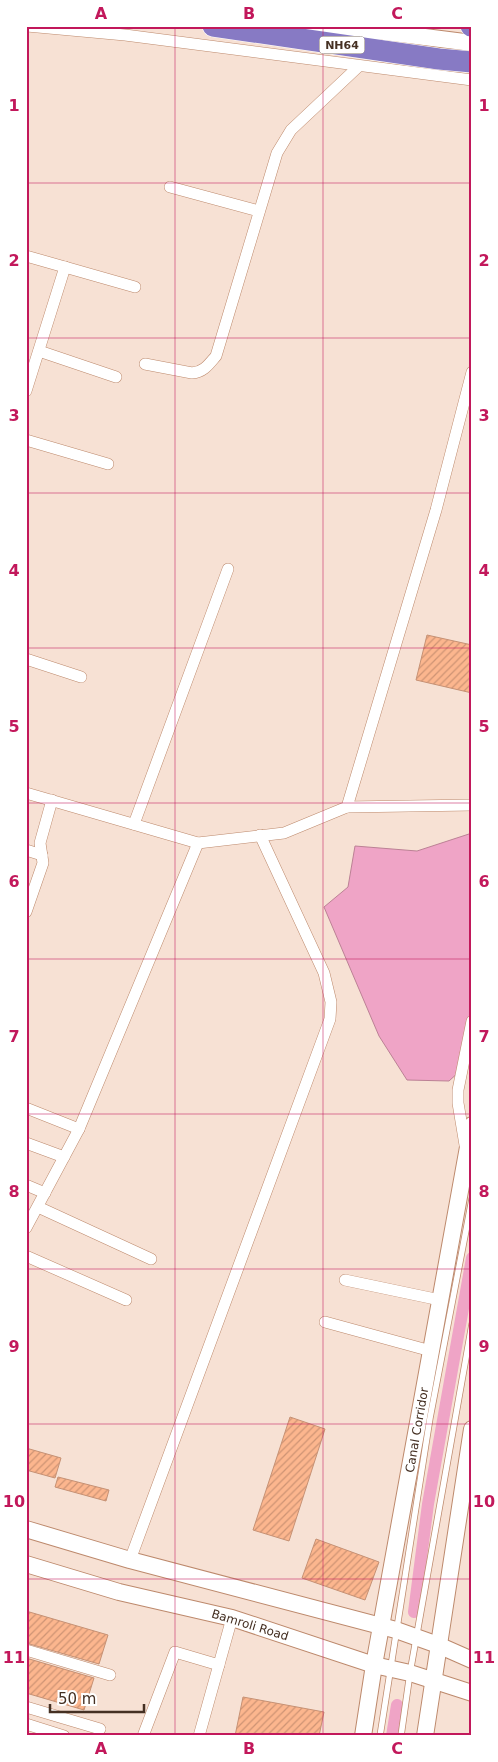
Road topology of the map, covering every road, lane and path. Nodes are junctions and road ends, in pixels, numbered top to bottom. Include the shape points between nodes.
1 (28, 26) edge
2 (213, 26) edge
3 (302, 26) edge
4 (366, 26) edge
5 (385, 32) junction
6 (26, 35) edge
7 (472, 43) edge
8 (472, 62) edge
9 (358, 66) junction
10 (472, 80) edge
11 (170, 187) dead end
12 (259, 211) junction
13 (26, 256) edge
14 (65, 267) junction
15 (135, 287) dead end
16 (39, 351) junction
17 (145, 364) dead end
18 (472, 372) edge
19 (116, 378) dead end
20 (26, 391) edge
21 (466, 418) edge
22 (26, 440) edge
23 (108, 464) dead end
24 (228, 569) dead end
25 (26, 659) edge
26 (81, 677) dead end
27 (26, 793) edge
28 (52, 800) junction
29 (472, 805) edge
30 (347, 807) junction
31 (134, 824) junction
32 (260, 836) junction
33 (198, 843) junction
34 (26, 850) edge
35 (42, 855) junction
36 (30, 891) edge
37 (26, 912) edge
38 (472, 1021) edge
39 (26, 1108) edge
40 (472, 1124) edge
41 (79, 1129) junction
42 (26, 1143) edge
43 (467, 1152) junction
44 (64, 1157) junction
45 (26, 1185) edge
46 (45, 1193) junction
47 (472, 1199) edge
48 (38, 1206) junction
49 (26, 1228) edge
50 (26, 1256) edge
51 (151, 1259) dead end
52 (345, 1280) dead end
53 (126, 1300) dead end
54 (440, 1300) junction
55 (325, 1322) dead end
56 (472, 1324) edge
57 (431, 1351) junction
58 (472, 1429) edge
59 (468, 1473) edge
60 (26, 1529) edge
61 (130, 1560) junction
62 (26, 1564) edge
63 (232, 1618) junction
64 (388, 1628) junction
65 (416, 1637) junction
66 (438, 1645) junction
67 (26, 1650) edge
68 (472, 1660) edge
69 (219, 1665) junction
70 (382, 1666) junction
71 (410, 1673) junction
72 (110, 1675) dead end
73 (433, 1680) junction
74 (472, 1693) edge
75 (26, 1707) edge
76 (26, 1724) edge
77 (100, 1729) dead end
78 (64, 1736) edge
79 (143, 1736) edge
80 (199, 1736) edge
81 (363, 1736) edge
82 (380, 1736) edge
83 (401, 1736) edge
84 (425, 1736) edge

1 - 6 street
1 - 9 street via 125,35
2 - 8 highway, NH64
3 - 5 street via 342,32
4 - 5 street
5 - 7 street
9 - 10 street
9 - 12 street via 283,141
11 - 12 street
12 - 17 street via 216,356 206,368 192,373
13 - 14 street
14 - 15 street
14 - 16 street
16 - 19 street
16 - 20 street
18 - 21 street
21 - 30 street
22 - 23 street
24 - 31 street
25 - 26 street
27 - 28 street
28 - 31 street
28 - 35 street via 40,843
29 - 30 street
30 - 32 street via 284,833
31 - 33 street
32 - 33 street
32 - 61 street via 324,973 331,1002 330,1019
33 - 41 street
34 - 35 street
35 - 36 street via 43,863
36 - 37 street
38 - 43 street via 458,1090
39 - 41 street
40 - 43 street, Canal Corridor
41 - 44 street
42 - 44 street
43 - 54 street, Canal Corridor
44 - 46 street
45 - 46 street
46 - 48 street
47 - 64 lane
48 - 49 street
48 - 51 street
50 - 53 street
52 - 54 street
54 - 57 street, Canal Corridor
55 - 57 street
56 - 65 lane
57 - 64 street, Canal Corridor
58 - 59 street
59 - 66 street
60 - 61 street
61 - 64 street
62 - 63 street, Bamroli Road via 119,1592
63 - 69 street
63 - 70 street, Bamroli Road
64 - 65 street
64 - 70 street, Canal Corridor
65 - 66 street
65 - 71 lane
66 - 68 street
66 - 73 street
67 - 72 street
69 - 79 street via 175,1652
69 - 80 street
70 - 71 street, Bamroli Road
70 - 81 street, Canal Corridor
70 - 82 lane
71 - 73 street, Bamroli Road
71 - 83 lane
73 - 74 street, Bamroli Road
73 - 84 street
75 - 77 street
76 - 78 street

